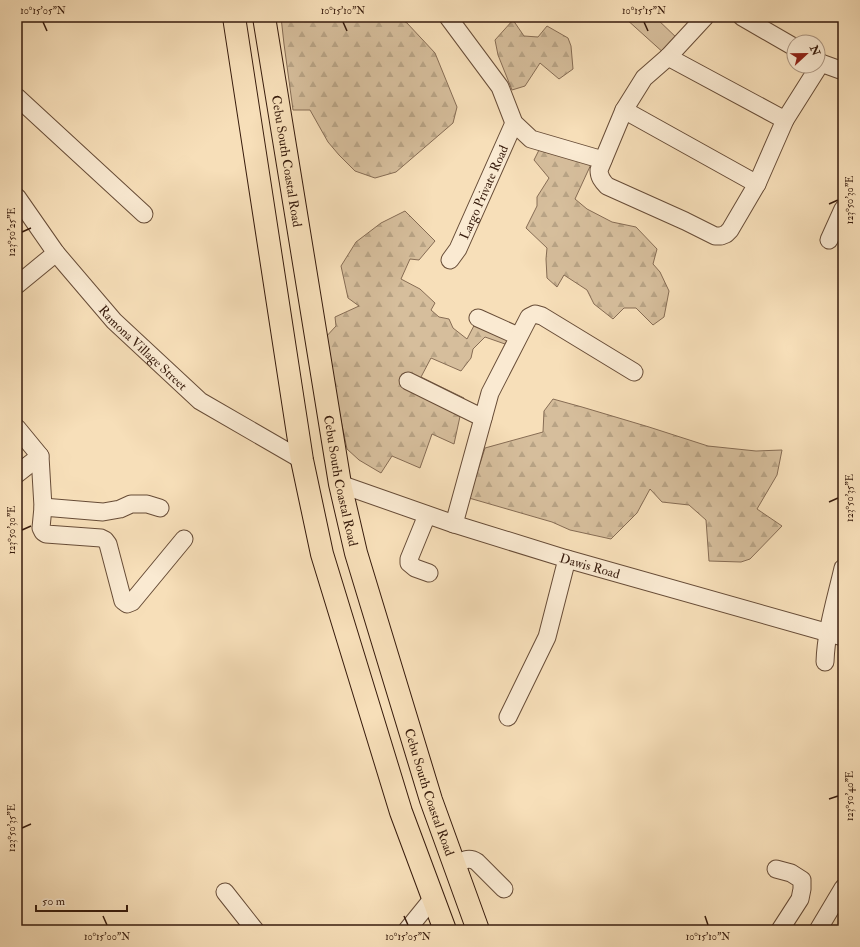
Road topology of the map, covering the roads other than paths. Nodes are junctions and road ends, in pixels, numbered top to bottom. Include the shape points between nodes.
1 (234, 17) edge
2 (264, 17) edge
3 (448, 17) edge
4 (705, 17) edge
5 (742, 17) edge
6 (786, 42) edge
7 (668, 57) junction
8 (826, 65) edge
9 (843, 71) edge
10 (812, 74) edge
11 (17, 97) edge
12 (624, 110) junction
13 (786, 120) junction
14 (514, 123) junction
15 (604, 160) junction
16 (757, 184) junction
17 (17, 197) edge
18 (843, 210) edge
19 (144, 214) dead end
20 (829, 240) dead end
21 (56, 253) junction
22 (450, 260) dead end
23 (17, 285) edge
24 (478, 318) dead end
25 (518, 336) junction
26 (634, 372) dead end
27 (408, 382) dead end
28 (483, 418) junction
29 (17, 428) edge
30 (40, 456) junction
31 (302, 460) junction
32 (17, 474) edge
33 (340, 484) junction
34 (43, 507) junction
35 (160, 508) dead end
36 (427, 514) junction
37 (454, 524) junction
38 (184, 539) dead end
39 (567, 559) junction
40 (843, 568) edge
41 (429, 573) dead end
42 (835, 635) edge
43 (826, 662) dead end
44 (508, 717) dead end
45 (455, 866) junction
46 (776, 869) dead end
47 (504, 889) dead end
48 (225, 892) dead end
49 (841, 896) edge
50 (433, 898) junction
51 (254, 930) edge
52 (407, 930) edge
53 (445, 930) edge
54 (478, 930) edge
55 (780, 930) edge
56 (818, 930) edge

1 - 31 highway
2 - 33 highway, Cebu South Coastal Road
3 - 14 street via 500,87
4 - 7 street
5 - 6 street
7 - 12 street via 644,78
7 - 13 street
8 - 9 street
10 - 13 street
11 - 19 street
12 - 15 street
12 - 16 street
13 - 16 street
14 - 15 street via 532,138
14 - 22 street, Largo Private Road via 458,248
15 - 16 street via 598,170 600,178 607,186 715,236 721,236 730,230
17 - 21 street, Ramona Village Street
18 - 20 street
21 - 23 street
21 - 31 street, Ramona Village Street via 114,321 200,401
24 - 25 street
25 - 26 street via 529,317 535,314 542,316
25 - 28 street via 490,393
27 - 28 street
28 - 37 street
29 - 30 street
30 - 32 street
30 - 34 street
31 - 50 highway via 322,554 401,812
33 - 36 street, Dawis Road
33 - 45 highway, Cebu South Coastal Road via 358,560 431,800
34 - 35 street via 103,512 131,504 147,504
34 - 38 street via 41,528 46,534 105,540 123,601 127,604 132,602
36 - 37 street, Dawis Road
36 - 41 street via 409,563
37 - 39 street, Dawis Road
39 - 42 street, Dawis Road
39 - 44 street via 547,637
40 - 42 street
42 - 43 street via 826,648
45 - 47 street via 466,860 473,860
45 - 54 highway, Cebu South Coastal Road
46 - 55 street via 791,873 802,880 800,899
48 - 51 street
49 - 56 street
50 - 52 street
50 - 53 highway

